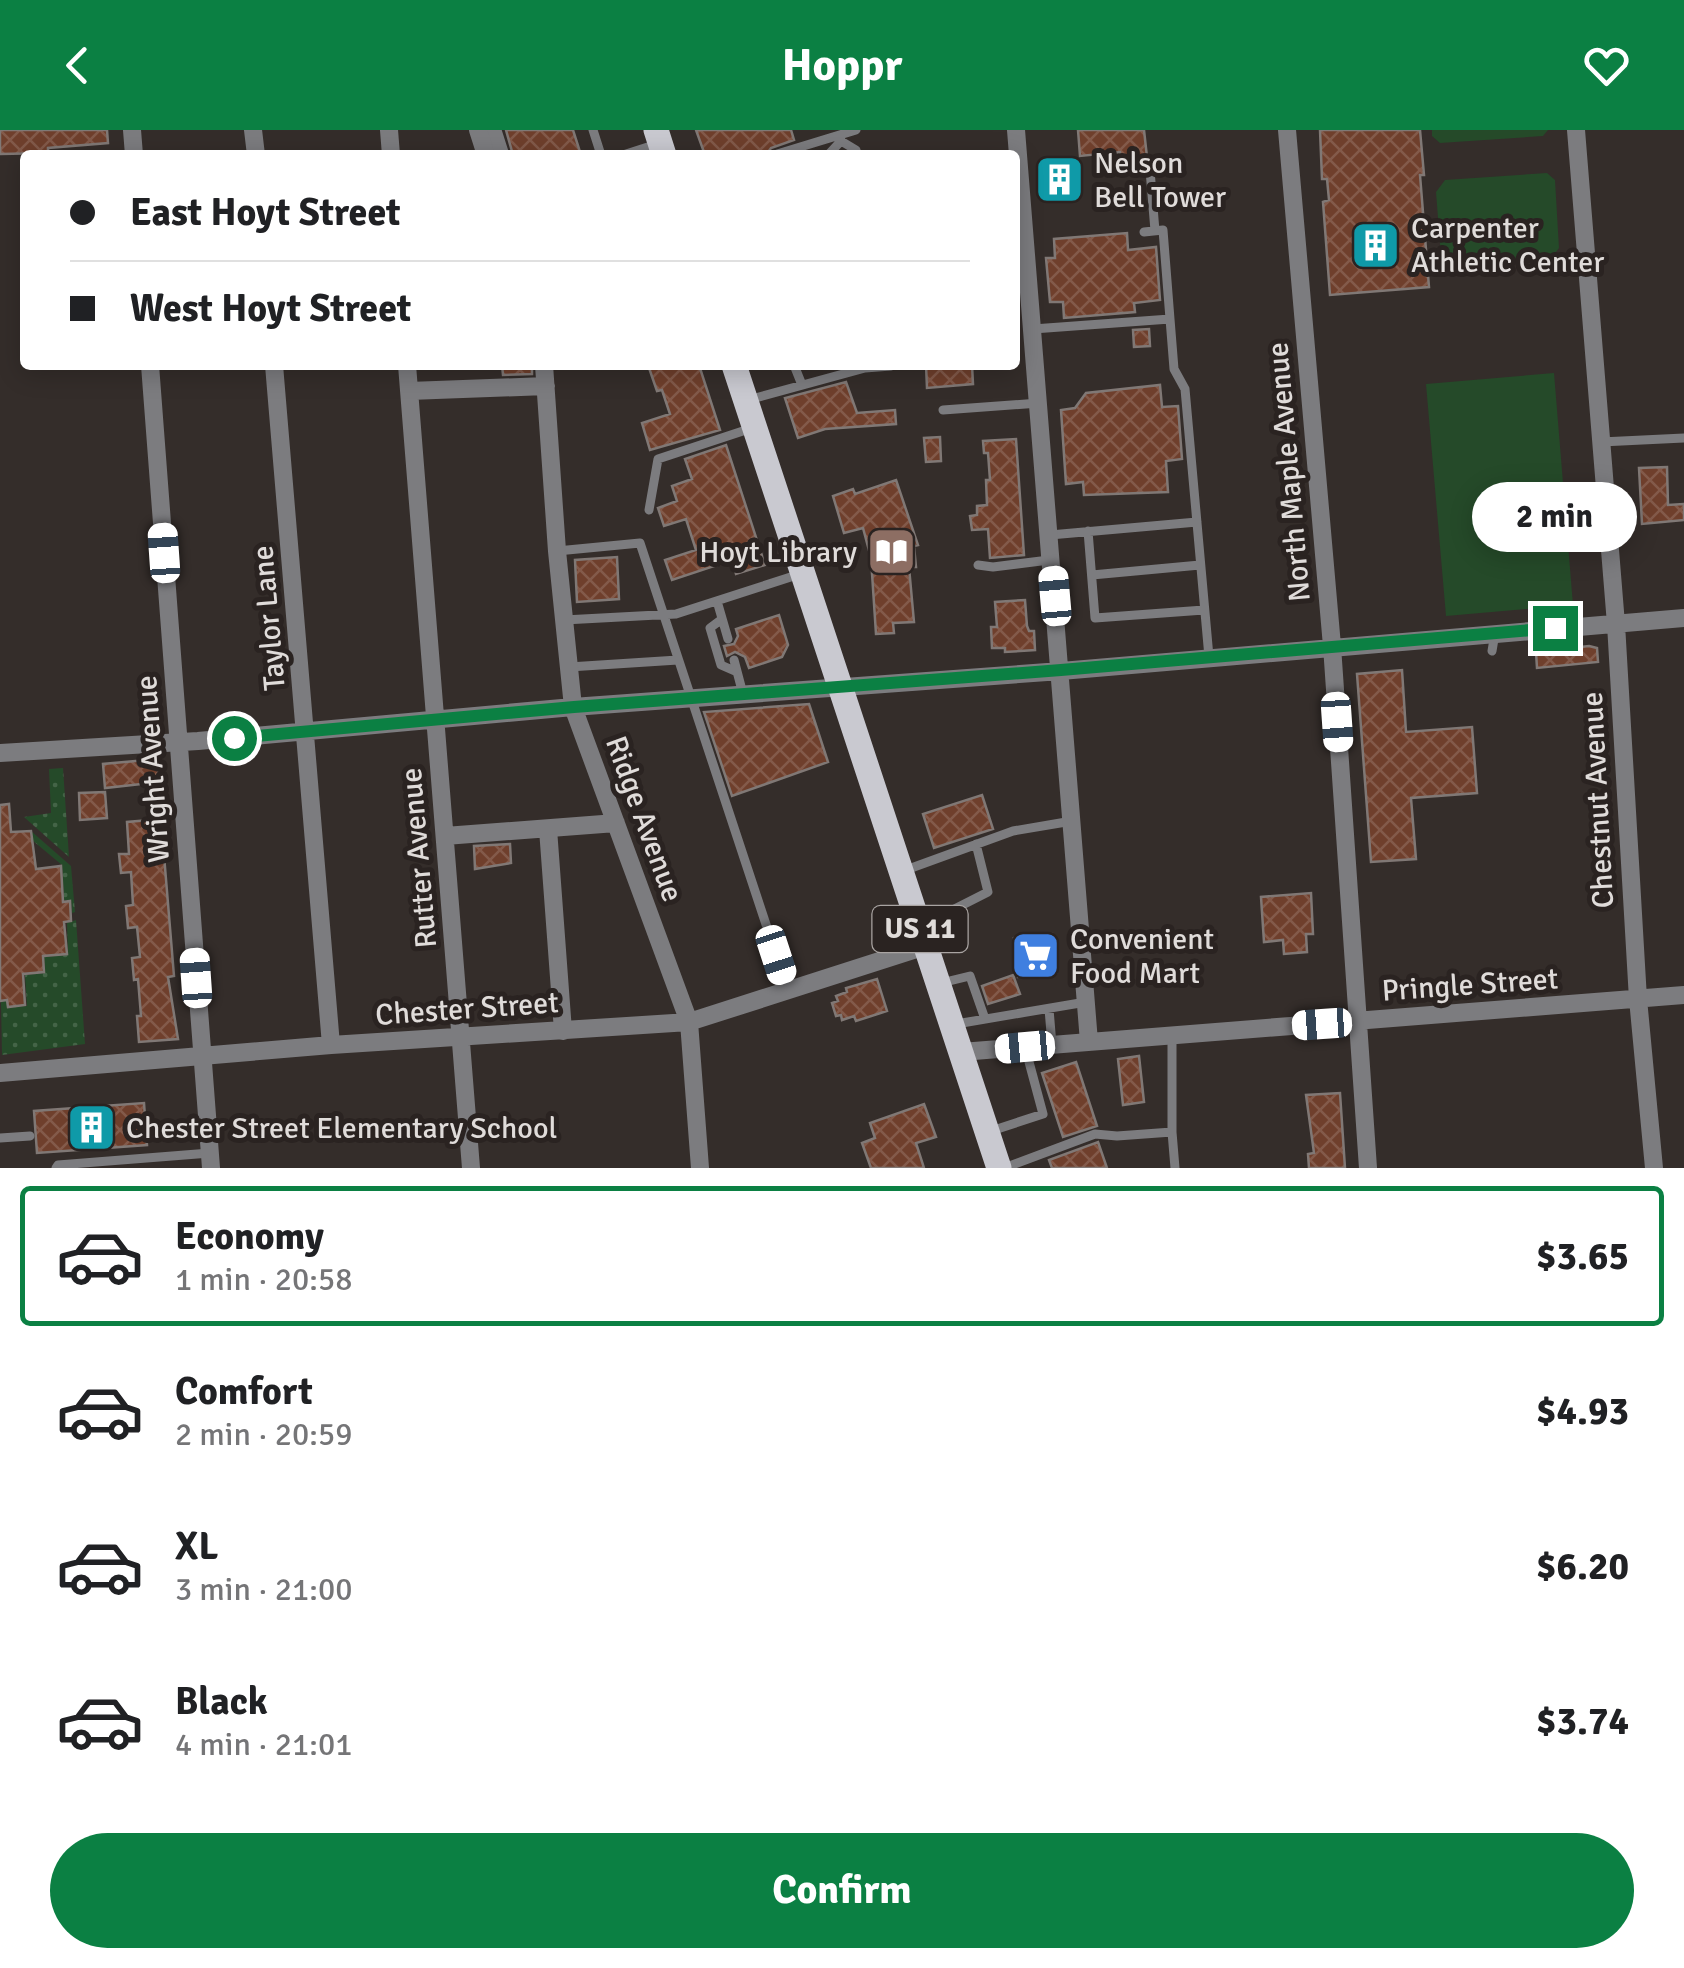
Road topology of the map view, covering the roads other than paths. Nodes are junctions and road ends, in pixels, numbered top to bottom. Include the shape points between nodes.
1 (856, 130) edge
2 (1287, 130) edge
3 (1576, 130) edge
4 (841, 138) junction
5 (794, 150) edge
6 (832, 150) edge
7 (856, 150) edge
8 (1150, 170) dead end
9 (1020, 180) edge
10 (1170, 318) junction
11 (1032, 330) junction
12 (150, 370) edge
13 (274, 370) edge
14 (407, 370) edge
15 (544, 370) edge
16 (736, 370) edge
17 (796, 370) edge
18 (858, 370) edge
19 (802, 385) junction
20 (546, 386) junction
21 (409, 391) junction
22 (746, 400) junction
23 (1039, 403) junction
24 (943, 410) dead end
25 (754, 427) junction
26 (1684, 438) edge
27 (1601, 442) junction
28 (649, 510) dead end
29 (1196, 522) junction
30 (1088, 531) junction
31 (1050, 535) junction
32 (557, 551) junction
33 (1052, 560) junction
34 (978, 565) dead end
35 (1200, 565) junction
36 (803, 573) junction
37 (1092, 575) junction
38 (717, 601) junction
39 (1204, 610) junction
40 (663, 614) junction
41 (1684, 618) edge
42 (722, 619) junction
43 (564, 620) junction
44 (1616, 624) junction
45 (728, 639) dead end
46 (1332, 646) junction
47 (1209, 657) junction
48 (678, 660) junction
49 (734, 660) dead end
50 (569, 667) junction
51 (1061, 670) junction
52 (737, 672) junction
53 (840, 687) junction
54 (743, 694) junction
55 (690, 698) junction
56 (574, 707) junction
57 (435, 720) junction
58 (306, 732) junction
59 (178, 740) junction
60 (0, 753) edge
61 (1072, 821) junction
62 (616, 823) junction
63 (548, 828) junction
64 (444, 836) junction
65 (976, 844) junction
66 (901, 871) junction
67 (923, 936) junction
68 (938, 984) junction
69 (788, 991) junction
70 (1684, 995) edge
71 (1638, 1000) junction
72 (1086, 1002) junction
73 (1049, 1008) junction
74 (984, 1019) junction
75 (1360, 1021) junction
76 (689, 1022) junction
77 (952, 1025) junction
78 (563, 1031) junction
79 (1172, 1036) junction
80 (460, 1038) junction
81 (1089, 1042) junction
82 (331, 1045) junction
83 (1052, 1045) junction
84 (1025, 1047) junction
85 (961, 1052) junction
86 (202, 1057) junction
87 (0, 1073) edge
88 (988, 1132) junction
89 (1172, 1132) junction
90 (30, 1136) dead end
91 (0, 1138) edge
92 (210, 1161) edge
93 (56, 1168) edge
94 (471, 1168) edge
95 (700, 1168) edge
96 (1002, 1168) edge
97 (1175, 1168) edge
98 (1368, 1168) edge
99 (1654, 1168) edge

1 - 4 lane
2 - 46 street, North Maple Avenue
3 - 27 street, Chestnut Avenue
4 - 5 lane
4 - 6 lane
4 - 7 lane
8 - 10 lane via 1149,231 1163,230
9 - 11 street
10 - 11 lane
10 - 29 lane via 1174,370 1186,390
11 - 23 street
12 - 59 street, Wright Avenue
13 - 58 street, Taylor Lane
14 - 21 street, Rutter Avenue
15 - 20 street, Ridge Avenue
16 - 22 main road, US 11
17 - 19 lane
18 - 19 lane
19 - 22 lane
20 - 21 street
20 - 32 street, Ridge Avenue
21 - 57 street, Rutter Avenue
22 - 25 main road, US 11
23 - 24 lane
23 - 31 street
25 - 28 lane via 658,459
25 - 36 main road, US 11
26 - 27 lane
27 - 44 street, Chestnut Avenue
29 - 30 lane
29 - 35 lane
30 - 31 lane
30 - 37 lane
31 - 33 street
32 - 40 lane via 640,543
32 - 43 street, Ridge Avenue
33 - 34 lane
33 - 51 street
35 - 37 lane
35 - 39 lane
36 - 38 lane
36 - 53 main road, US 11
37 - 39 lane via 1096,618
38 - 40 lane
38 - 42 lane
39 - 47 lane
40 - 43 lane
40 - 48 lane
41 - 44 street
42 - 45 lane
42 - 52 lane via 710,628 721,666
43 - 50 street, Ridge Avenue
44 - 46 street via 1493,642
44 - 71 street, Chestnut Avenue
46 - 47 street
46 - 75 street, North Maple Avenue
47 - 51 street
48 - 50 lane
48 - 55 lane
49 - 52 lane
50 - 56 street, Ridge Avenue
51 - 53 street
51 - 61 street
52 - 54 lane
53 - 54 street
53 - 66 main road, US 11
54 - 55 street
55 - 56 street
55 - 69 lane
56 - 57 street
56 - 62 street, Ridge Avenue
57 - 58 street
57 - 64 street, Rutter Avenue
58 - 59 street
58 - 82 street, Taylor Lane
59 - 60 street
59 - 86 street, Wright Avenue
61 - 65 lane
61 - 72 street
62 - 63 street
62 - 76 street, Ridge Avenue
63 - 64 street
63 - 78 street
64 - 80 street, Rutter Avenue
65 - 66 lane
65 - 67 lane via 988,892
66 - 67 main road, US 11
67 - 68 main road, US 11
67 - 69 street, Chester Street
68 - 74 lane via 970,976
68 - 77 main road, US 11
69 - 76 street, Chester Street
70 - 71 street, Pringle Street
71 - 75 street, Pringle Street
71 - 99 street, Chestnut Avenue
72 - 73 lane
72 - 81 street
73 - 74 lane
73 - 83 lane
74 - 77 lane
75 - 79 street, Pringle Street
75 - 98 street, North Maple Avenue
76 - 78 street, Chester Street
76 - 95 street, Ridge Avenue
77 - 85 main road, US 11
78 - 80 street, Chester Street
79 - 81 street, Pringle Street
79 - 89 lane
80 - 82 street, Chester Street
80 - 94 street, Rutter Avenue
81 - 83 street, Pringle Street
82 - 86 street, Chester Street
83 - 84 street, Pringle Street
84 - 85 street, Pringle Street
84 - 88 lane via 1044,1114
85 - 88 main road, US 11
86 - 87 street, Chester Street
86 - 92 street, Wright Avenue
88 - 96 main road, US 11
89 - 96 lane via 1096,1134
89 - 97 lane
90 - 91 lane
92 - 93 lane

